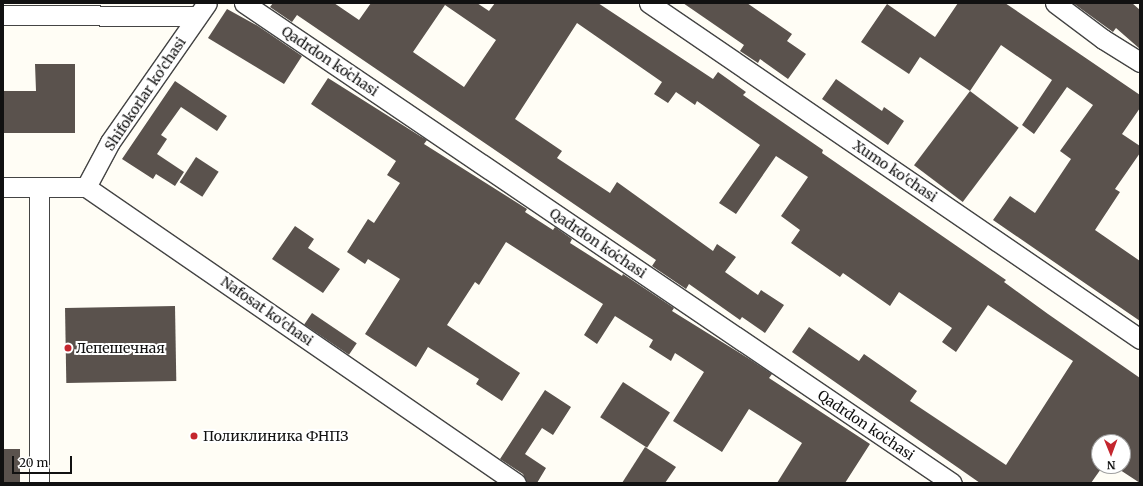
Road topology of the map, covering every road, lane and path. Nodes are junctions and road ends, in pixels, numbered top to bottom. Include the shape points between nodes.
1 (244, 3) edge
2 (649, 3) edge
3 (1055, 3) edge
4 (202, 10) edge
5 (3, 15) edge
6 (1140, 62) edge
7 (3, 187) edge
8 (39, 187) junction
9 (86, 187) junction
10 (1140, 339) edge
11 (39, 483) edge
12 (516, 483) edge
13 (952, 483) edge

1 - 13 street, Qadrdon koʻchasi
2 - 10 street, Xumo ko'chasi
3 - 6 street via 1103,39
4 - 5 street
4 - 9 street, Shifokorlar ko'chasi via 110,142
7 - 8 street
8 - 9 street
8 - 11 street
9 - 12 street, Nafosat ko'chasi

